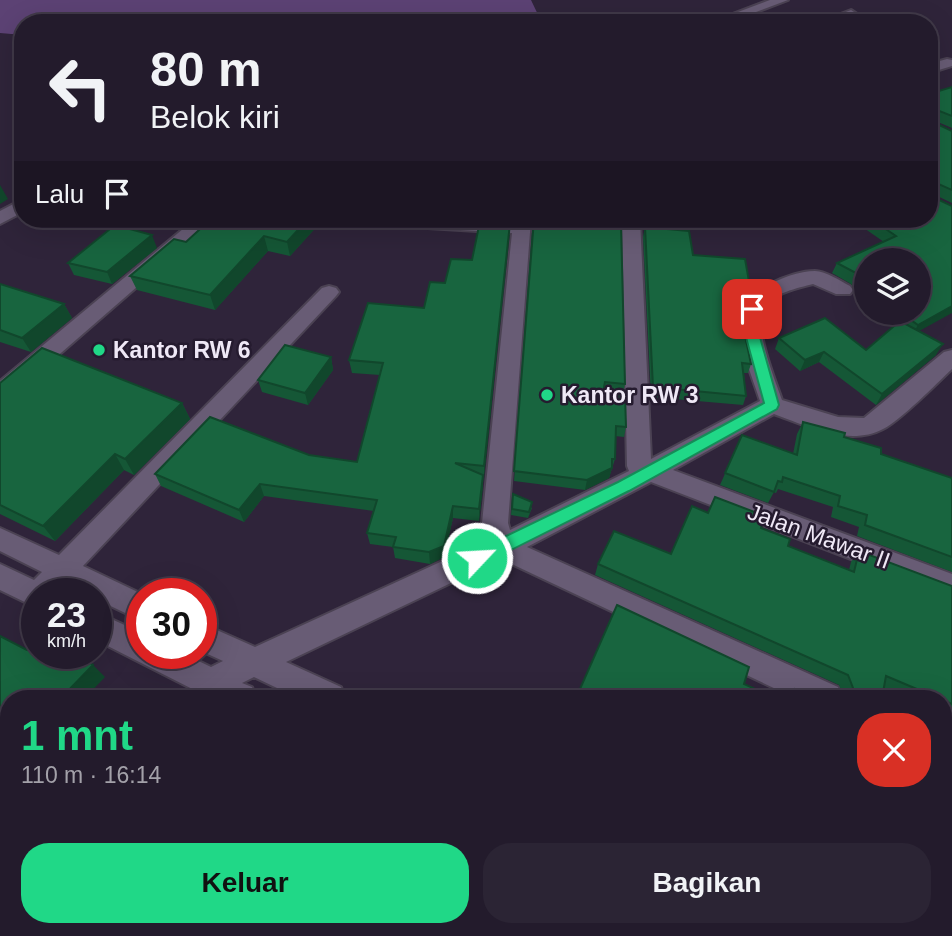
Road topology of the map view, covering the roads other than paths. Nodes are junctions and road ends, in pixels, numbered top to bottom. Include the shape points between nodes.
1 (782, 0) edge
2 (744, 14) edge
3 (947, 63) dead end
4 (938, 66) edge
5 (195, 228) edge
6 (522, 228) edge
7 (631, 228) edge
8 (844, 290) dead end
9 (329, 292) dead end
10 (952, 358) edge
11 (0, 393) edge
12 (772, 405) junction
13 (647, 472) junction
14 (0, 538) edge
15 (501, 547) junction
16 (62, 570) junction
17 (0, 576) edge
18 (54, 578) edge
19 (21, 586) edge
20 (952, 586) edge
21 (126, 600) edge
22 (217, 643) edge
23 (258, 662) junction
24 (185, 669) edge
25 (211, 682) junction
26 (226, 690) edge
27 (314, 690) edge
28 (810, 690) edge

1 - 2 street
3 - 4 street
5 - 11 street
6 - 15 street via 495,523
7 - 13 street via 639,466
8 - 12 street via 815,277 764,296 752,309 751,330
9 - 16 street
10 - 12 street via 868,427 835,424
12 - 13 street
13 - 15 street
13 - 20 street, Jalan Mawar II
14 - 16 street
15 - 23 street
15 - 28 street
16 - 18 street
16 - 21 street
17 - 19 street
22 - 23 street
23 - 25 street
23 - 27 street
24 - 25 street
25 - 26 street

